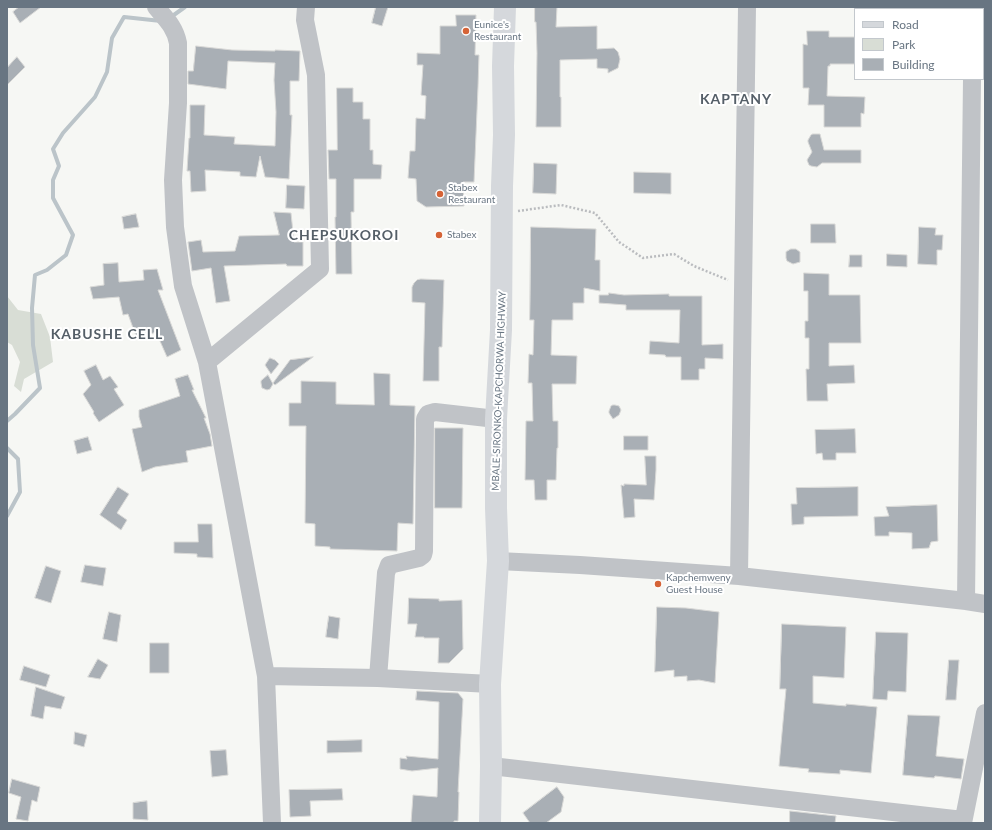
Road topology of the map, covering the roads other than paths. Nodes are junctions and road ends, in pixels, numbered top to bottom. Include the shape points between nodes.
1 (306, 7) edge
2 (505, 7) edge
3 (747, 7) edge
4 (157, 8) edge
5 (972, 80) edge
6 (977, 334) edge
7 (207, 362) junction
8 (496, 419) junction
9 (498, 562) junction
10 (739, 576) junction
11 (966, 601) junction
12 (985, 604) edge
13 (266, 676) junction
14 (378, 678) junction
15 (490, 684) junction
16 (985, 713) edge
17 (491, 766) junction
18 (963, 822) edge
19 (272, 823) edge
20 (490, 823) edge

1 - 7 street via 305,20 316,75 320,269
2 - 8 main road, MBALE-SIRONKO-KAPCHORWA HIGHWAY via 501,330
3 - 10 street
4 - 7 street via 173,27 178,43 178,103 173,180 175,228 183,286
5 - 6 street
6 - 11 street
7 - 13 street
8 - 9 main road, MBALE-SIRONKO-KAPCHORWA HIGHWAY
8 - 14 street via 435,412 428,414 425,419 424,551 419,558 389,565 387,568
9 - 10 street
9 - 15 main road, MBALE-SIRONKO-KAPCHORWA HIGHWAY
10 - 11 street
11 - 12 street
13 - 14 street
13 - 19 street
14 - 15 street
15 - 17 main road, MBALE-SIRONKO-KAPCHORWA HIGHWAY
16 - 18 street
17 - 18 street
17 - 20 main road, MBALE-SIRONKO-KAPCHORWA HIGHWAY

